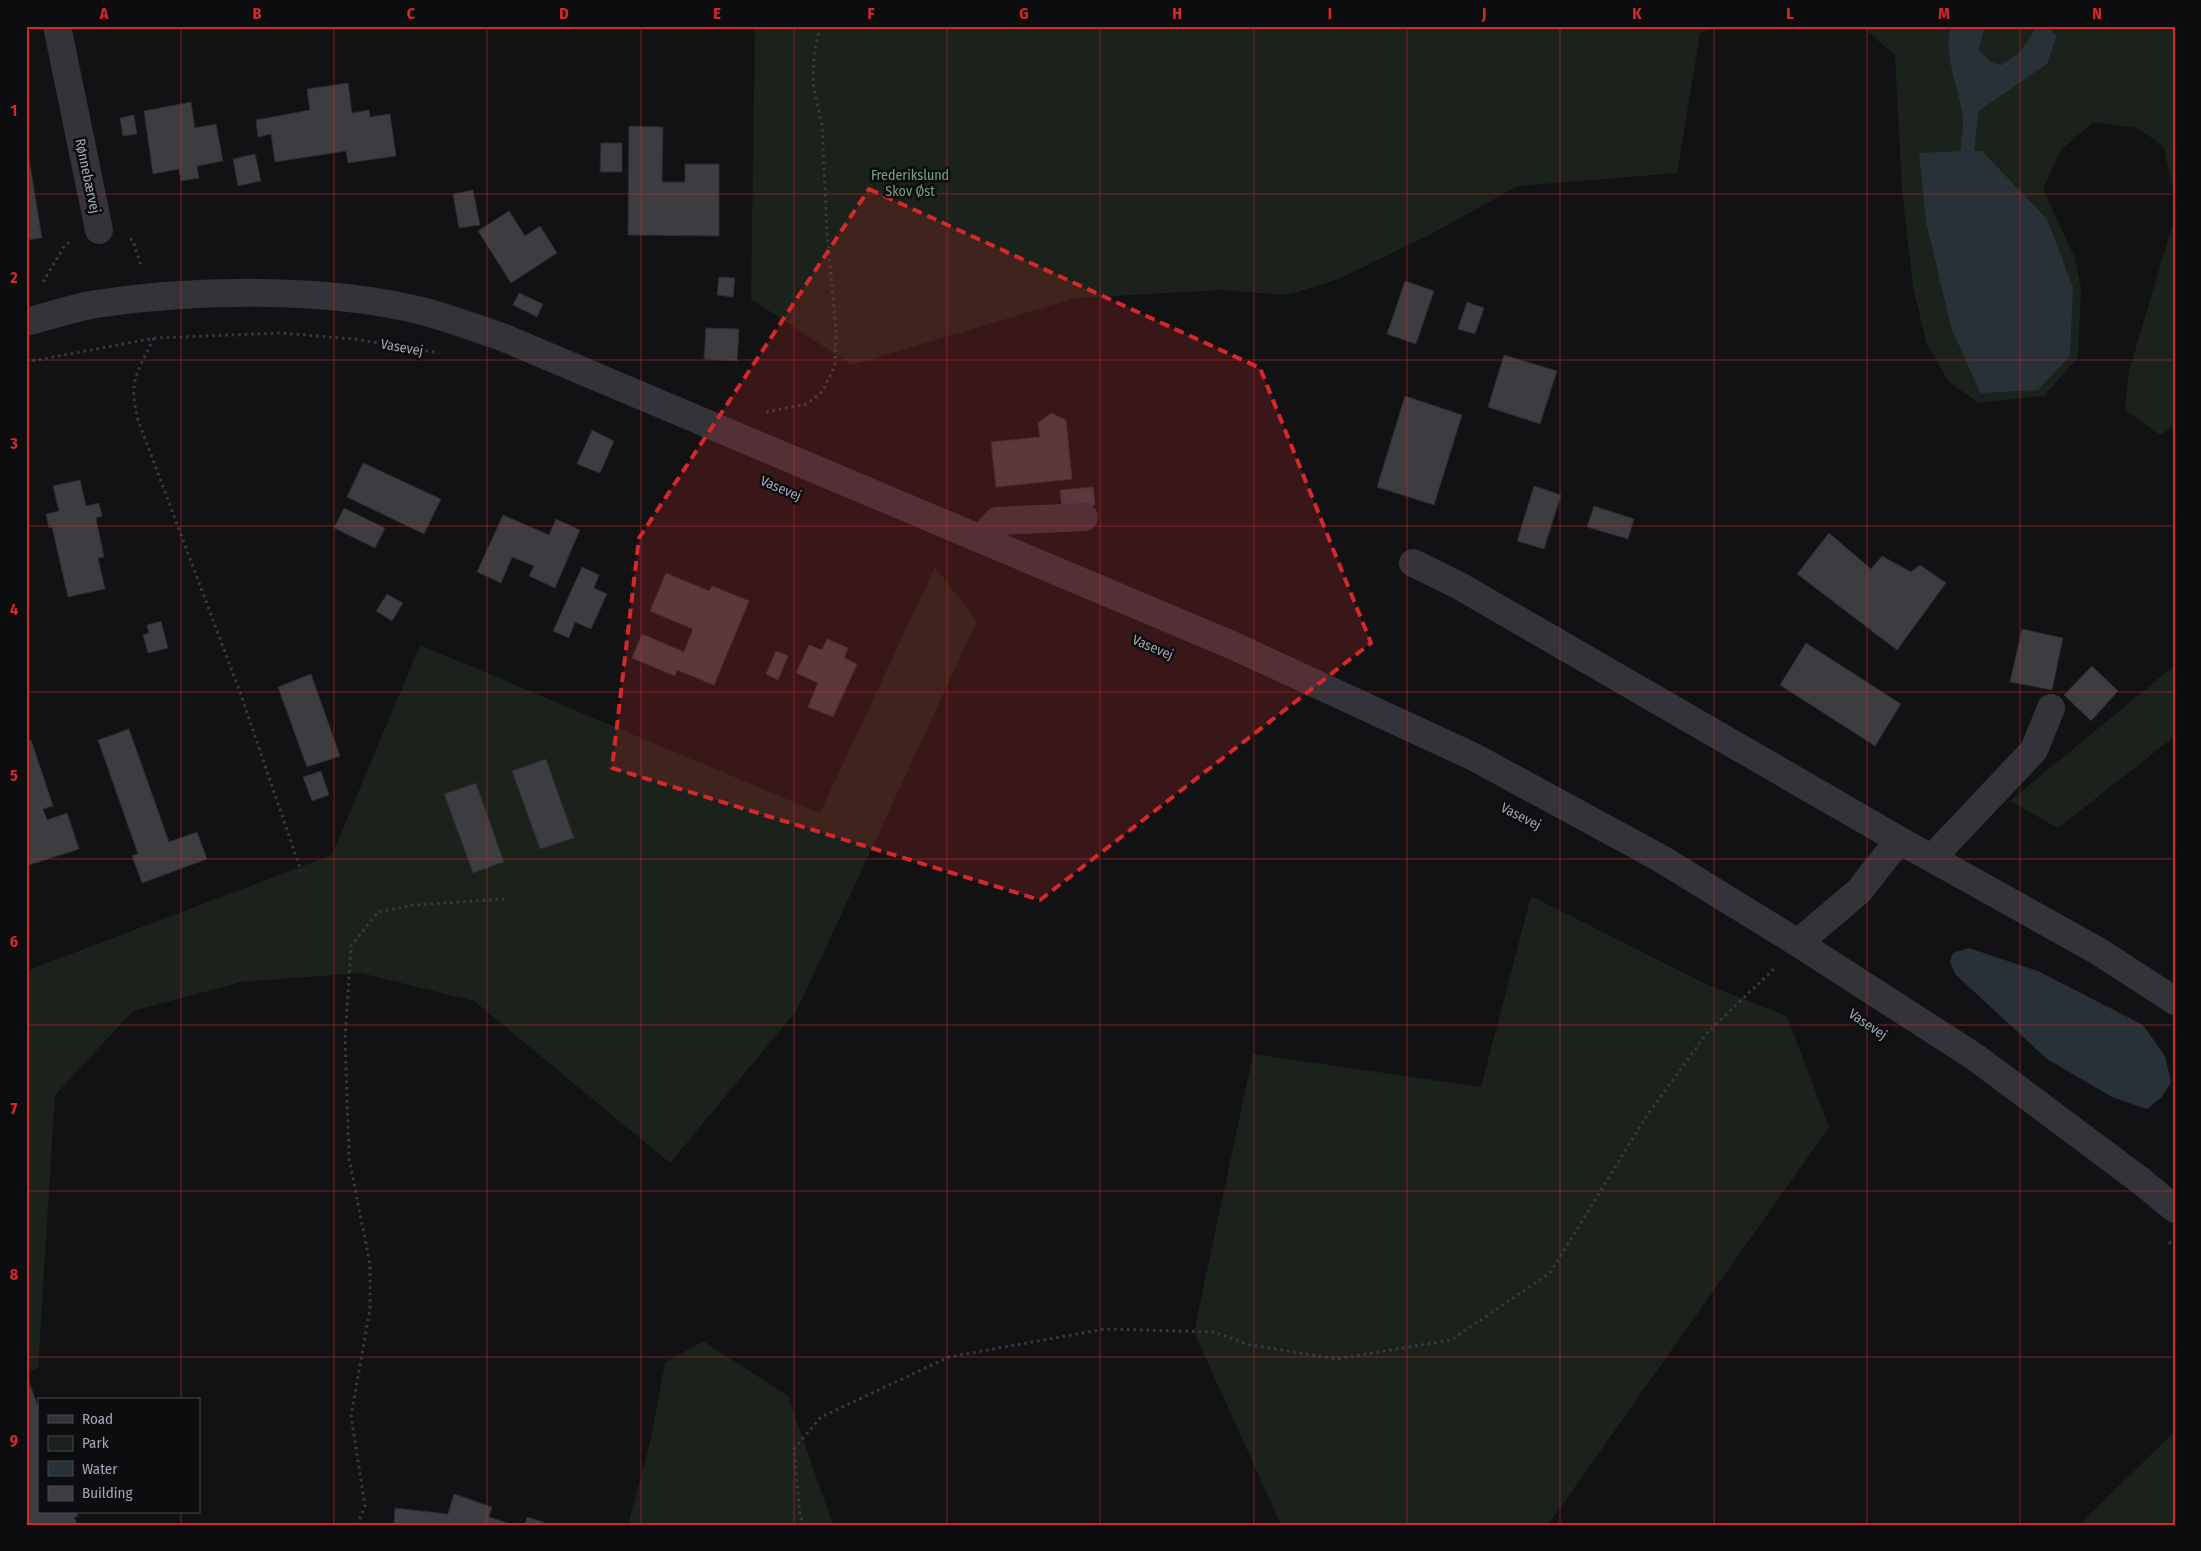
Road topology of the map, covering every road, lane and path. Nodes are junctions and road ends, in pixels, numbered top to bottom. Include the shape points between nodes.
1 (57, 26) edge
2 (820, 26) edge
3 (99, 230) junction
4 (41, 286) dead end
5 (150, 299) junction
6 (26, 322) edge
7 (155, 338) junction
8 (442, 354) dead end
9 (26, 362) edge
10 (744, 439) junction
11 (1084, 517) dead end
12 (982, 538) junction
13 (1413, 564) dead end
14 (2051, 708) dead end
15 (1899, 840) junction
16 (1932, 858) junction
17 (301, 872) dead end
18 (504, 900) dead end
19 (1798, 942) junction
20 (1771, 960) dead end
21 (2175, 1001) edge
22 (2175, 1209) edge
23 (2168, 1240) dead end
24 (2175, 1247) edge
25 (357, 1525) edge
26 (806, 1525) edge

1 - 3 street, Rønnebærvej
2 - 10 path via 813,84 822,126 836,332 835,365 823,391 812,400 755,417
3 - 4 path via 65,245
3 - 5 path, Rønnebærvej via 134,240
5 - 6 street, Vasevej via 95,304
5 - 10 street, Vasevej via 197,294 284,293 422,311 502,337
7 - 8 path, Vasevej via 280,333 355,339
7 - 9 path, Vasevej
7 - 17 path via 134,378 138,420 240,692
10 - 12 street, Vasevej
11 - 12 street via 997,521
12 - 19 street, Vasevej via 1234,646 1474,758 1660,858
13 - 15 street via 1458,585
14 - 16 street via 2034,750
15 - 16 street
15 - 19 street via 1859,891
16 - 21 street via 2098,951
18 - 25 path via 414,905 378,912 351,946 345,1039 349,1158 370,1264 370,1309 351,1416 365,1506
19 - 22 street, Vasevej via 1975,1056
20 - 26 path via 1779,964 1708,1033 1646,1117 1550,1273 1451,1340 1337,1359 1250,1345 1214,1332 1105,1329 949,1357 821,1417 794,1449 800,1517
23 - 24 path

